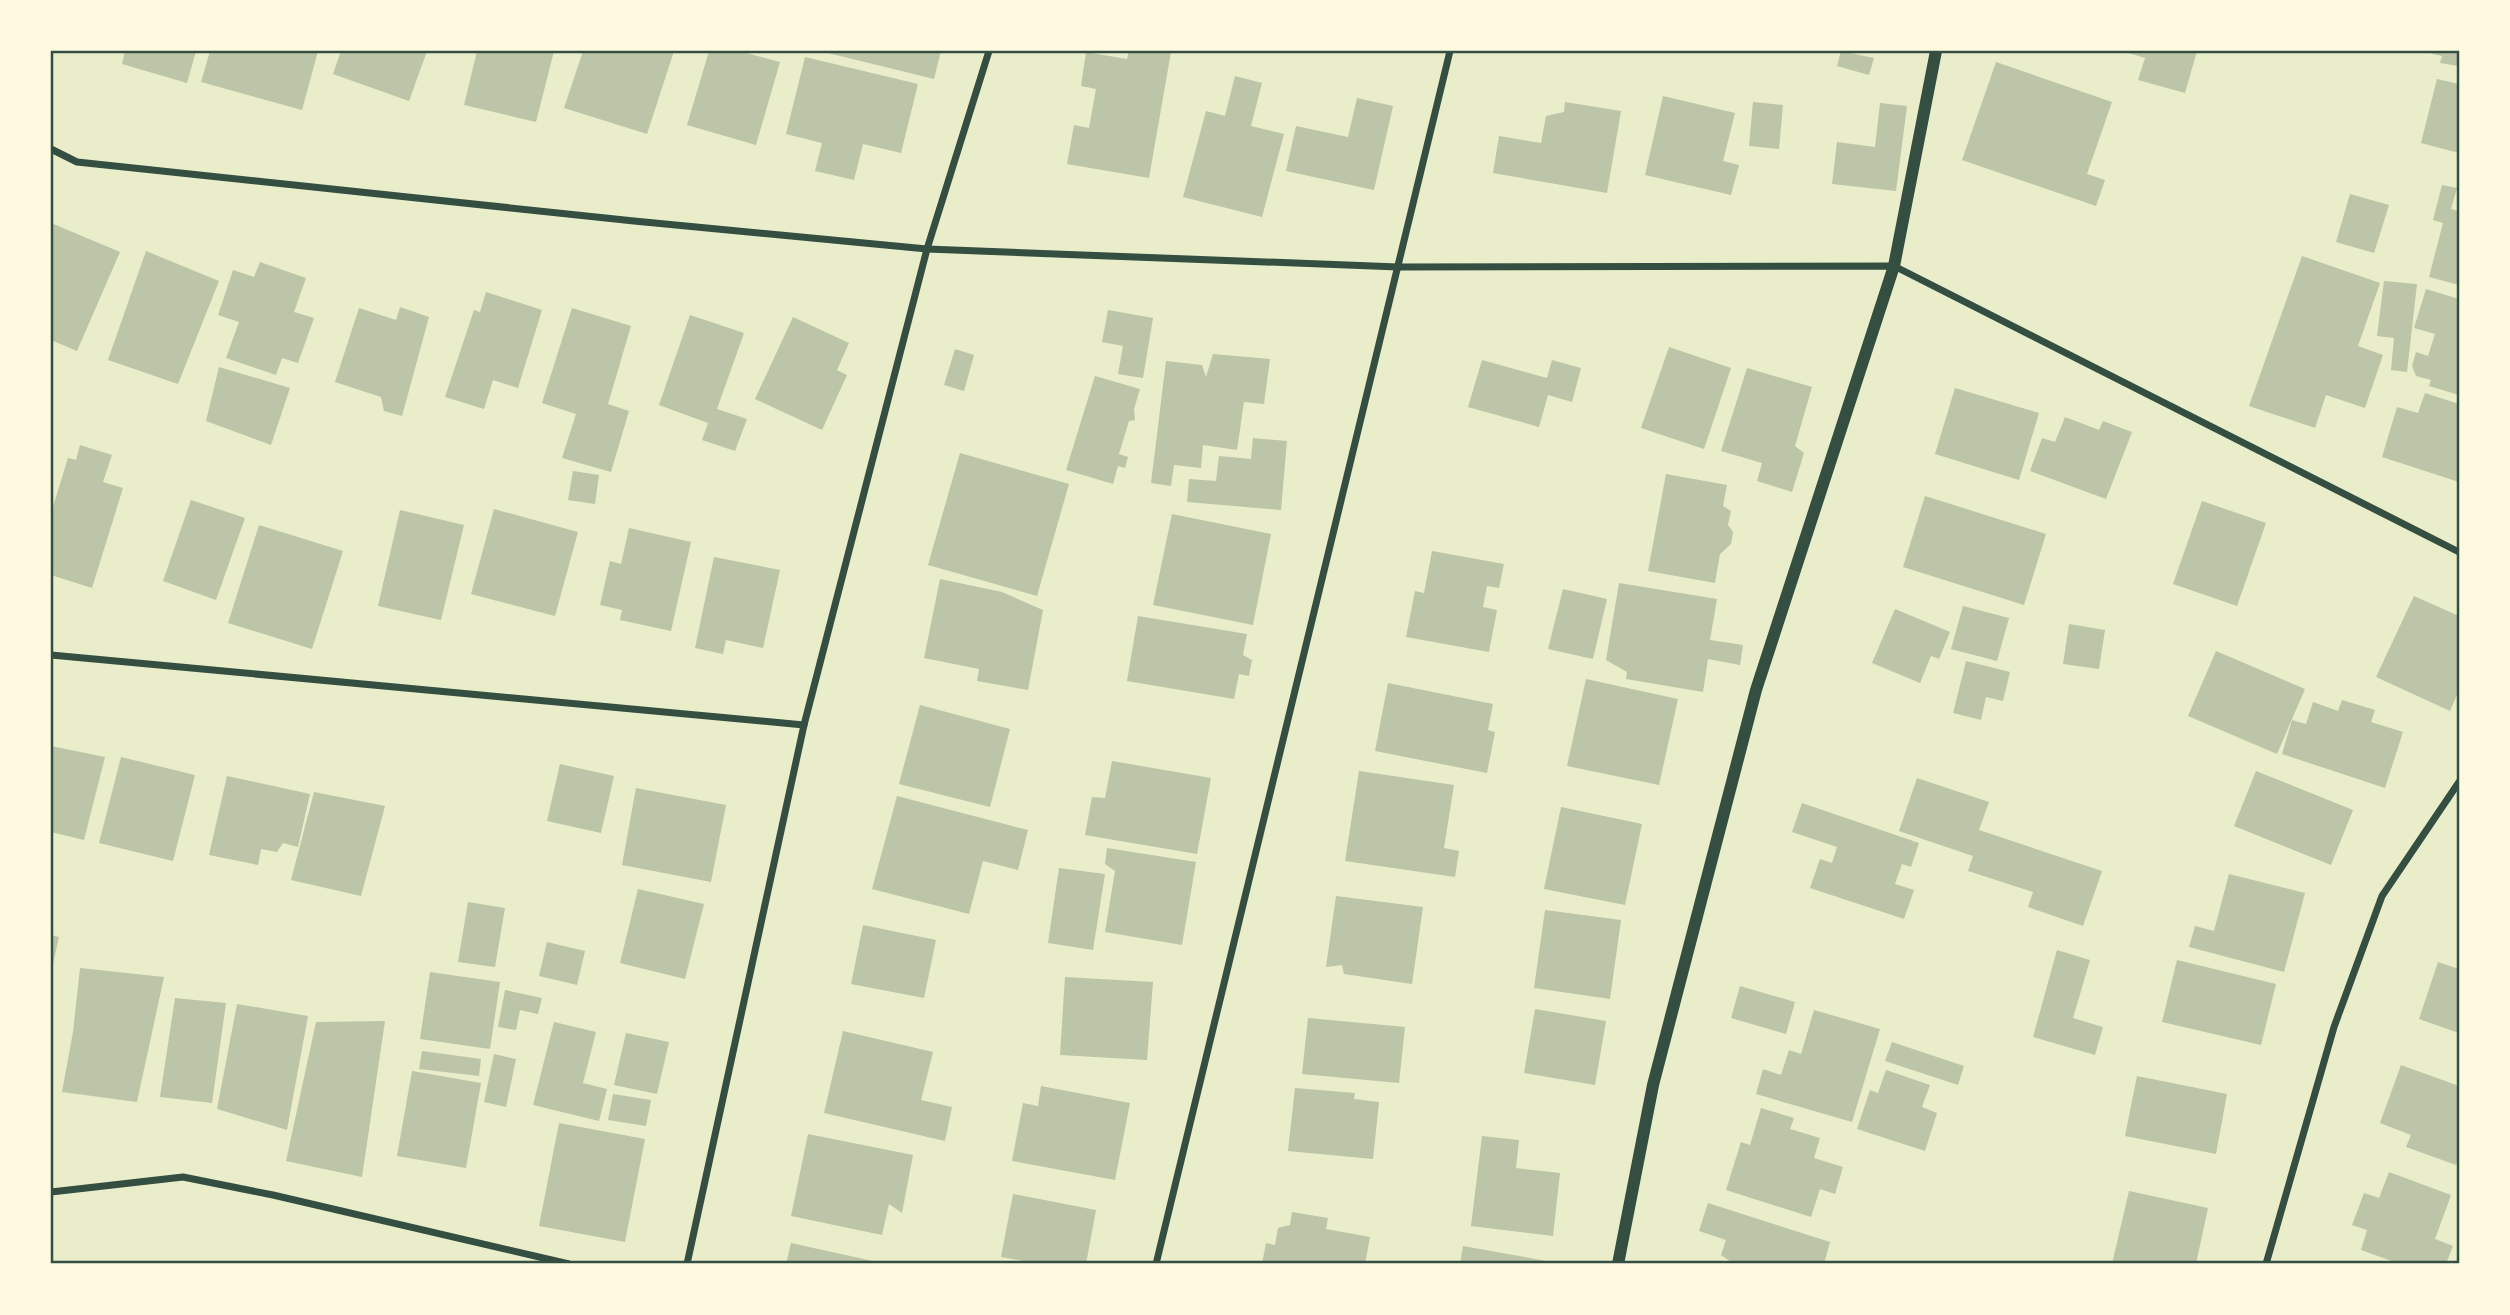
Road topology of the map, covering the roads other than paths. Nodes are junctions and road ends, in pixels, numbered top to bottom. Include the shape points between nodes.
1 (989, 51) edge
2 (1450, 51) edge
3 (1936, 51) edge
4 (51, 149) edge
5 (927, 249) junction
6 (1894, 266) junction
7 (1398, 267) junction
8 (2459, 552) edge
9 (51, 655) edge
10 (804, 725) junction
11 (2459, 782) edge
12 (51, 1192) edge
13 (569, 1264) edge
14 (687, 1264) edge
15 (1156, 1264) edge
16 (1618, 1264) edge
17 (2266, 1264) edge

1 - 5 street
2 - 7 street
3 - 6 street
4 - 5 street via 77,162
5 - 7 street
5 - 10 street
6 - 7 street
6 - 8 street
6 - 16 street via 1756,690 1653,1085
7 - 15 street
9 - 10 street
10 - 14 street
11 - 17 street via 2382,896 2334,1027
12 - 13 street via 183,1177

